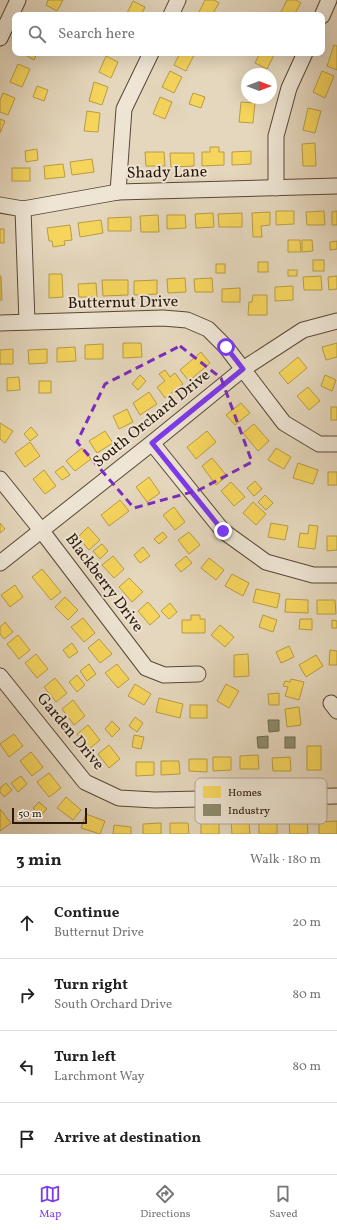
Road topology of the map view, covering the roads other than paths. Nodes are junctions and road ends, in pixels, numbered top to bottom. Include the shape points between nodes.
1 (18, 0) edge
2 (178, 0) edge
3 (329, 0) edge
4 (12, 12) edge
5 (172, 12) edge
6 (324, 12) edge
7 (12, 13) edge
8 (0, 38) edge
9 (150, 56) edge
10 (304, 56) edge
11 (337, 186) edge
12 (276, 188) junction
13 (118, 192) junction
14 (0, 205) edge
15 (23, 208) junction
16 (337, 321) edge
17 (27, 322) junction
18 (0, 323) edge
19 (243, 369) junction
20 (152, 443) junction
21 (337, 444) edge
22 (0, 479) edge
23 (41, 530) junction
24 (0, 563) edge
25 (337, 575) edge
26 (198, 674) dead end
27 (0, 676) edge
28 (327, 796) edge
29 (337, 796) edge
30 (195, 799) edge

1 - 4 street
2 - 5 street
3 - 6 street
7 - 8 street
9 - 13 street via 124,109
10 - 12 street via 289,88 276,136
11 - 12 street, Shady Lane
12 - 13 street, Shady Lane
13 - 15 street, Shady Lane
14 - 15 street, Shady Lane
15 - 17 street
16 - 19 street, South Orchard Drive via 303,330
17 - 18 street, Butternut Drive
17 - 19 street, Butternut Drive via 163,318 187,320 208,329
19 - 20 street, South Orchard Drive
19 - 21 street, Butternut Drive via 284,423 319,444
20 - 23 street, South Orchard Drive
20 - 25 street via 229,536 266,562 313,576
22 - 23 street, Blackberry Drive
23 - 24 street, South Orchard Drive
23 - 26 street, Blackberry Drive via 146,668 164,675
27 - 30 street, Garden Drive via 85,782 119,798
28 - 29 street, Garden Drive

